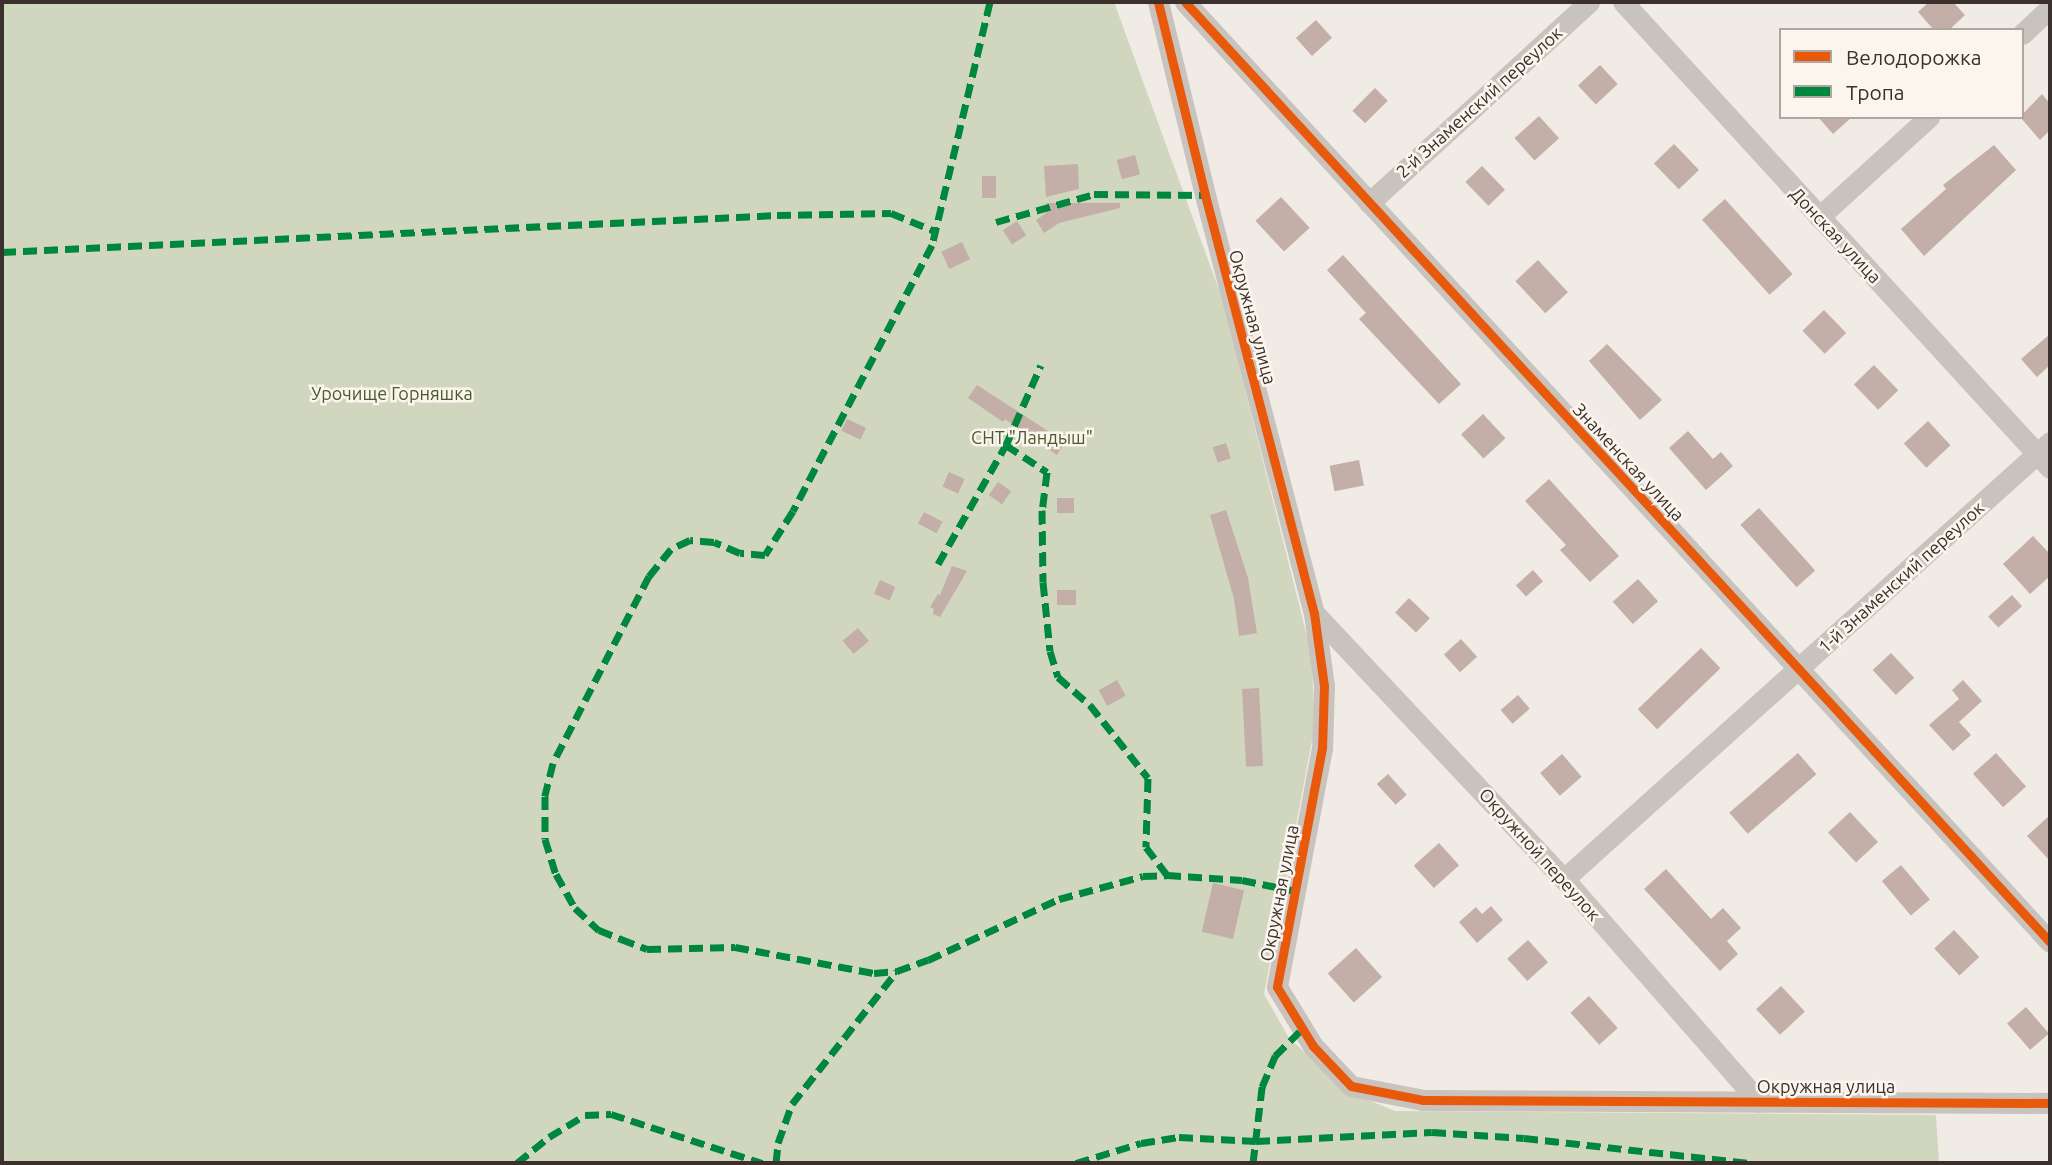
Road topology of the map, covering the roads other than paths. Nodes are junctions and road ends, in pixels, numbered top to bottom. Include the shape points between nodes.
1 (1158, 2) edge
2 (1185, 2) edge
3 (1589, 2) edge
4 (1623, 2) edge
5 (2050, 8) edge
6 (2024, 32) edge
7 (1928, 119) edge
8 (1369, 202) junction
9 (1819, 217) junction
10 (2046, 455) edge
11 (1314, 613) junction
12 (1798, 669) junction
13 (1564, 879) junction
14 (2050, 942) edge
15 (1759, 1102) junction
16 (2050, 1103) edge

1 - 11 street, Окружная улица
2 - 8 street, Знаменская улица
3 - 8 street, 2-й Знаменский переулок
4 - 9 street, Донская улица
5 - 6 street
7 - 9 street
8 - 12 street, Знаменская улица
9 - 10 street, Донская улица
10 - 12 street, 1-й Знаменский переулок
11 - 13 street, Окружной переулок
11 - 15 street, Окружная улица via 1324,685 1322,748 1277,987 1313,1045 1351,1086 1423,1100
12 - 13 street, 1-й Знаменский переулок
12 - 14 street, Знаменская улица
13 - 15 street, Окружной переулок
15 - 16 street, Окружная улица

